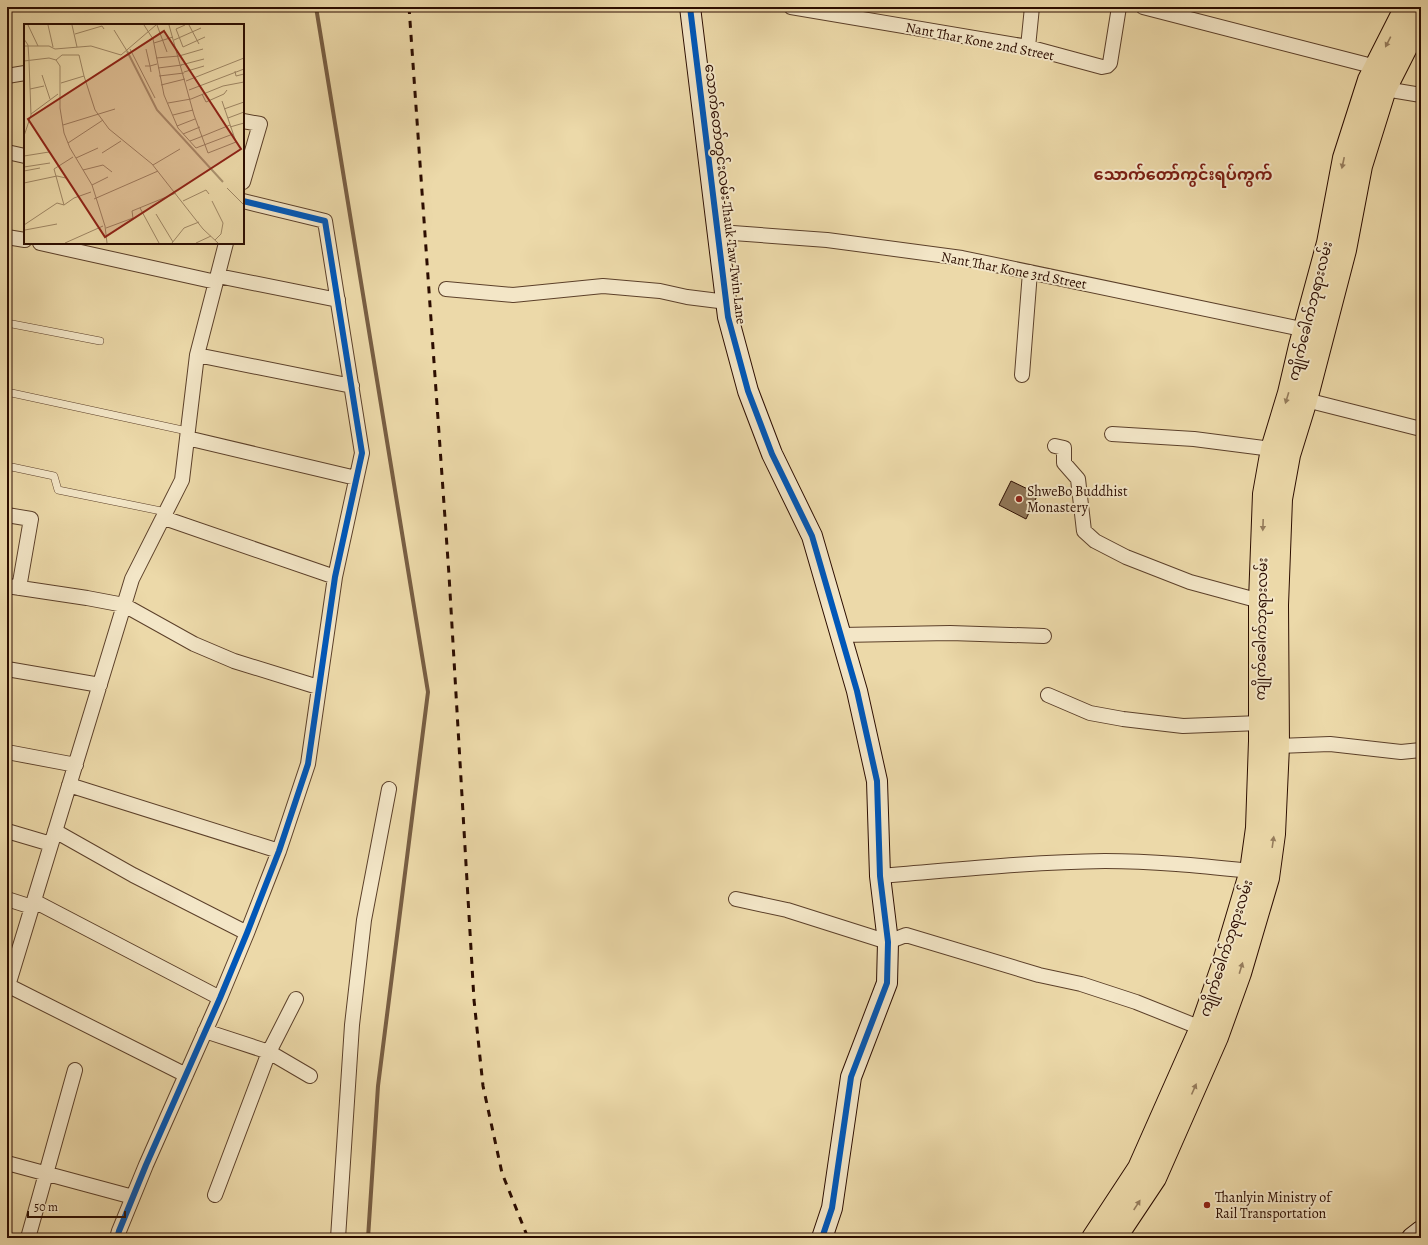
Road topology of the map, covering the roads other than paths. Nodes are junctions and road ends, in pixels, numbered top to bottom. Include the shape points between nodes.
1 (690, 7) edge
2 (791, 7) edge
3 (1032, 7) edge
4 (1119, 7) edge
5 (1143, 7) edge
6 (1406, 7) edge
7 (1421, 18) edge
8 (1028, 48) junction
9 (1376, 67) junction
10 (24, 73) edge
11 (7, 76) edge
12 (1385, 89) junction
13 (1421, 95) edge
14 (244, 121) edge
15 (7, 152) edge
16 (24, 156) edge
17 (244, 179) edge
18 (244, 201) edge
19 (719, 232) junction
20 (7, 237) edge
21 (24, 240) edge
22 (45, 244) edge
23 (226, 244) edge
24 (1030, 272) junction
25 (217, 279) junction
26 (446, 289) dead end
27 (338, 300) junction
28 (727, 302) junction
29 (7, 323) edge
30 (1314, 332) junction
31 (100, 341) dead end
32 (197, 355) junction
33 (1022, 375) dead end
34 (352, 386) junction
35 (7, 392) edge
36 (1306, 400) junction
37 (1421, 429) edge
38 (1112, 434) dead end
39 (187, 435) junction
40 (1055, 446) dead end
41 (1272, 449) junction
42 (7, 466) edge
43 (356, 478) junction
44 (7, 515) edge
45 (165, 515) junction
46 (335, 577) junction
47 (13, 587) edge
48 (1260, 600) junction
49 (124, 605) junction
50 (841, 634) junction
51 (1044, 636) dead end
52 (7, 669) edge
53 (100, 685) junction
54 (318, 687) junction
55 (1048, 695) dead end
56 (1260, 723) junction
57 (1278, 746) junction
58 (1421, 750) edge
59 (7, 752) edge
60 (76, 764) junction
61 (69, 785) junction
62 (389, 789) dead end
63 (7, 831) edge
64 (53, 837) junction
65 (279, 852) junction
66 (1251, 871) junction
67 (880, 876) junction
68 (7, 899) edge
69 (736, 900) dead end
70 (33, 904) junction
71 (247, 933) junction
72 (888, 942) junction
73 (7, 986) edge
74 (220, 998) junction
75 (296, 999) dead end
76 (1201, 1028) junction
77 (205, 1031) junction
78 (269, 1052) junction
79 (75, 1070) dead end
80 (186, 1075) junction
81 (310, 1076) dead end
82 (7, 1163) edge
83 (46, 1173) junction
84 (214, 1195) dead end
85 (133, 1197) junction
86 (1421, 1231) edge
87 (28, 1238) edge
88 (117, 1238) edge
89 (338, 1238) edge
90 (822, 1238) edge
91 (1093, 1238) edge
92 (1115, 1238) edge
93 (1412, 1238) edge

1 - 19 street, သောက်တော်တွင်းလမ်း Thauk Taw Twin Lane
2 - 8 street, Nant Thar Kone 2nd Street
3 - 8 street
4 - 8 street, Nant Thar Kone 2nd Street via 1110,63 1107,66 1102,67
5 - 9 street
6 -> 9 main road, ကျိုက်ခေါက်ဘုရားလမ်း
7 - 12 main road, ကျိုက်ခေါက်ဘုရားလမ်း
9 -> 30 main road, ကျိုက်ခေါက်ဘုရားလမ်း via 1369,80 1344,158
10 - 11 street
12 - 13 street
12 - 30 main road, ကျိုက်ခေါက်ဘုရားလမ်း via 1361,166 1345,250
14 - 17 street via 260,124
15 - 16 street
18 - 27 street via 325,221
19 - 24 street, Nant Thar Kone 3rd Street via 827,240 962,258
19 - 28 street, သောက်တော်တွင်းလမ်း Thauk Taw Twin Lane
20 - 21 street
22 - 25 street
23 - 25 street
24 - 30 street, Nant Thar Kone 3rd Street
24 - 33 street
25 - 27 street
25 - 32 street
26 - 28 street via 513,295 603,286 660,291
27 - 34 street
28 - 50 street, သောက်တော်တွင်းလမ်း Thauk Taw Twin Lane via 728,316 748,391 772,454 812,536
29 - 31 lane
30 - 36 main road, ကျိုက်ခေါက်ဘုရားလမ်း
30 -> 41 main road, ကျိုက်ခေါက်ဘုရားလမ်း via 1300,346
32 - 34 street
32 - 39 street
34 - 43 street via 362,453
35 - 39 lane
36 - 37 street
36 - 57 main road, ကျိုက်ခေါက်ဘုရားလမ်း via 1289,455 1281,499
38 - 41 street via 1194,439
39 - 43 street
39 - 45 street via 182,480
40 - 48 street via 1064,448 1064,463 1078,479 1084,531 1095,541 1126,557 1190,582
41 -> 48 main road, ကျိုက်ခေါက်ဘုရားလမ်း via 1264,494
42 - 45 lane via 54,476 58,490
43 - 46 street
44 - 47 street via 31,519
45 - 46 street
45 - 49 street via 132,579
46 - 54 street
47 - 49 street
48 - 56 main road, ကျိုက်ခေါက်ဘုရားလမ်း
49 - 53 street
49 - 54 street via 194,644 234,661
50 - 51 street
50 - 67 street, သောက်တော်တွင်းလမ်း Thauk Taw Twin Lane via 877,781
52 - 53 street
53 - 60 street
54 - 65 street via 308,764
55 - 56 street via 1090,714 1123,719 1183,726
56 - 66 main road, ကျိုက်ခေါက်ဘုရားလမ်း via 1257,828
57 - 58 street via 1330,744 1401,752
92 -> 57 main road, ကျိုက်ခေါက်ဘုရားလမ်း via 1154,1178 1217,1037 1240,973 1268,878 1274,834
59 - 60 street
60 - 61 street
61 - 64 street
61 - 65 street
62 - 89 street via 364,920 353,1018
63 - 64 street
64 - 70 street
64 - 71 street
65 - 71 street
66 - 67 street via 1174,863 1106,861
66 - 76 main road, ကျိုက်ခေါက်ဘုရားလမ်း via 1224,965
67 - 72 street, သောက်တော်တွင်းလမ်း Thauk Taw Twin Lane
68 - 70 street
69 - 72 street via 787,910
70 - 73 street
70 - 74 street
71 - 74 street
72 - 76 street via 906,935 1039,975 1081,984 1136,1002
72 - 90 street, သောက်တော်တွင်းလမ်း Thauk Taw Twin Lane via 887,983 851,1077 832,1208
73 - 80 street
74 - 77 street
75 - 78 street
76 - 91 main road, ကျိုက်ခေါက်ဘုရားလမ်း via 1139,1168
77 - 78 street
77 - 80 street
78 - 81 street
78 - 84 street
79 - 83 street
80 - 85 street
82 - 83 street
83 - 85 street
83 - 87 street
85 - 88 street
86 - 93 street

